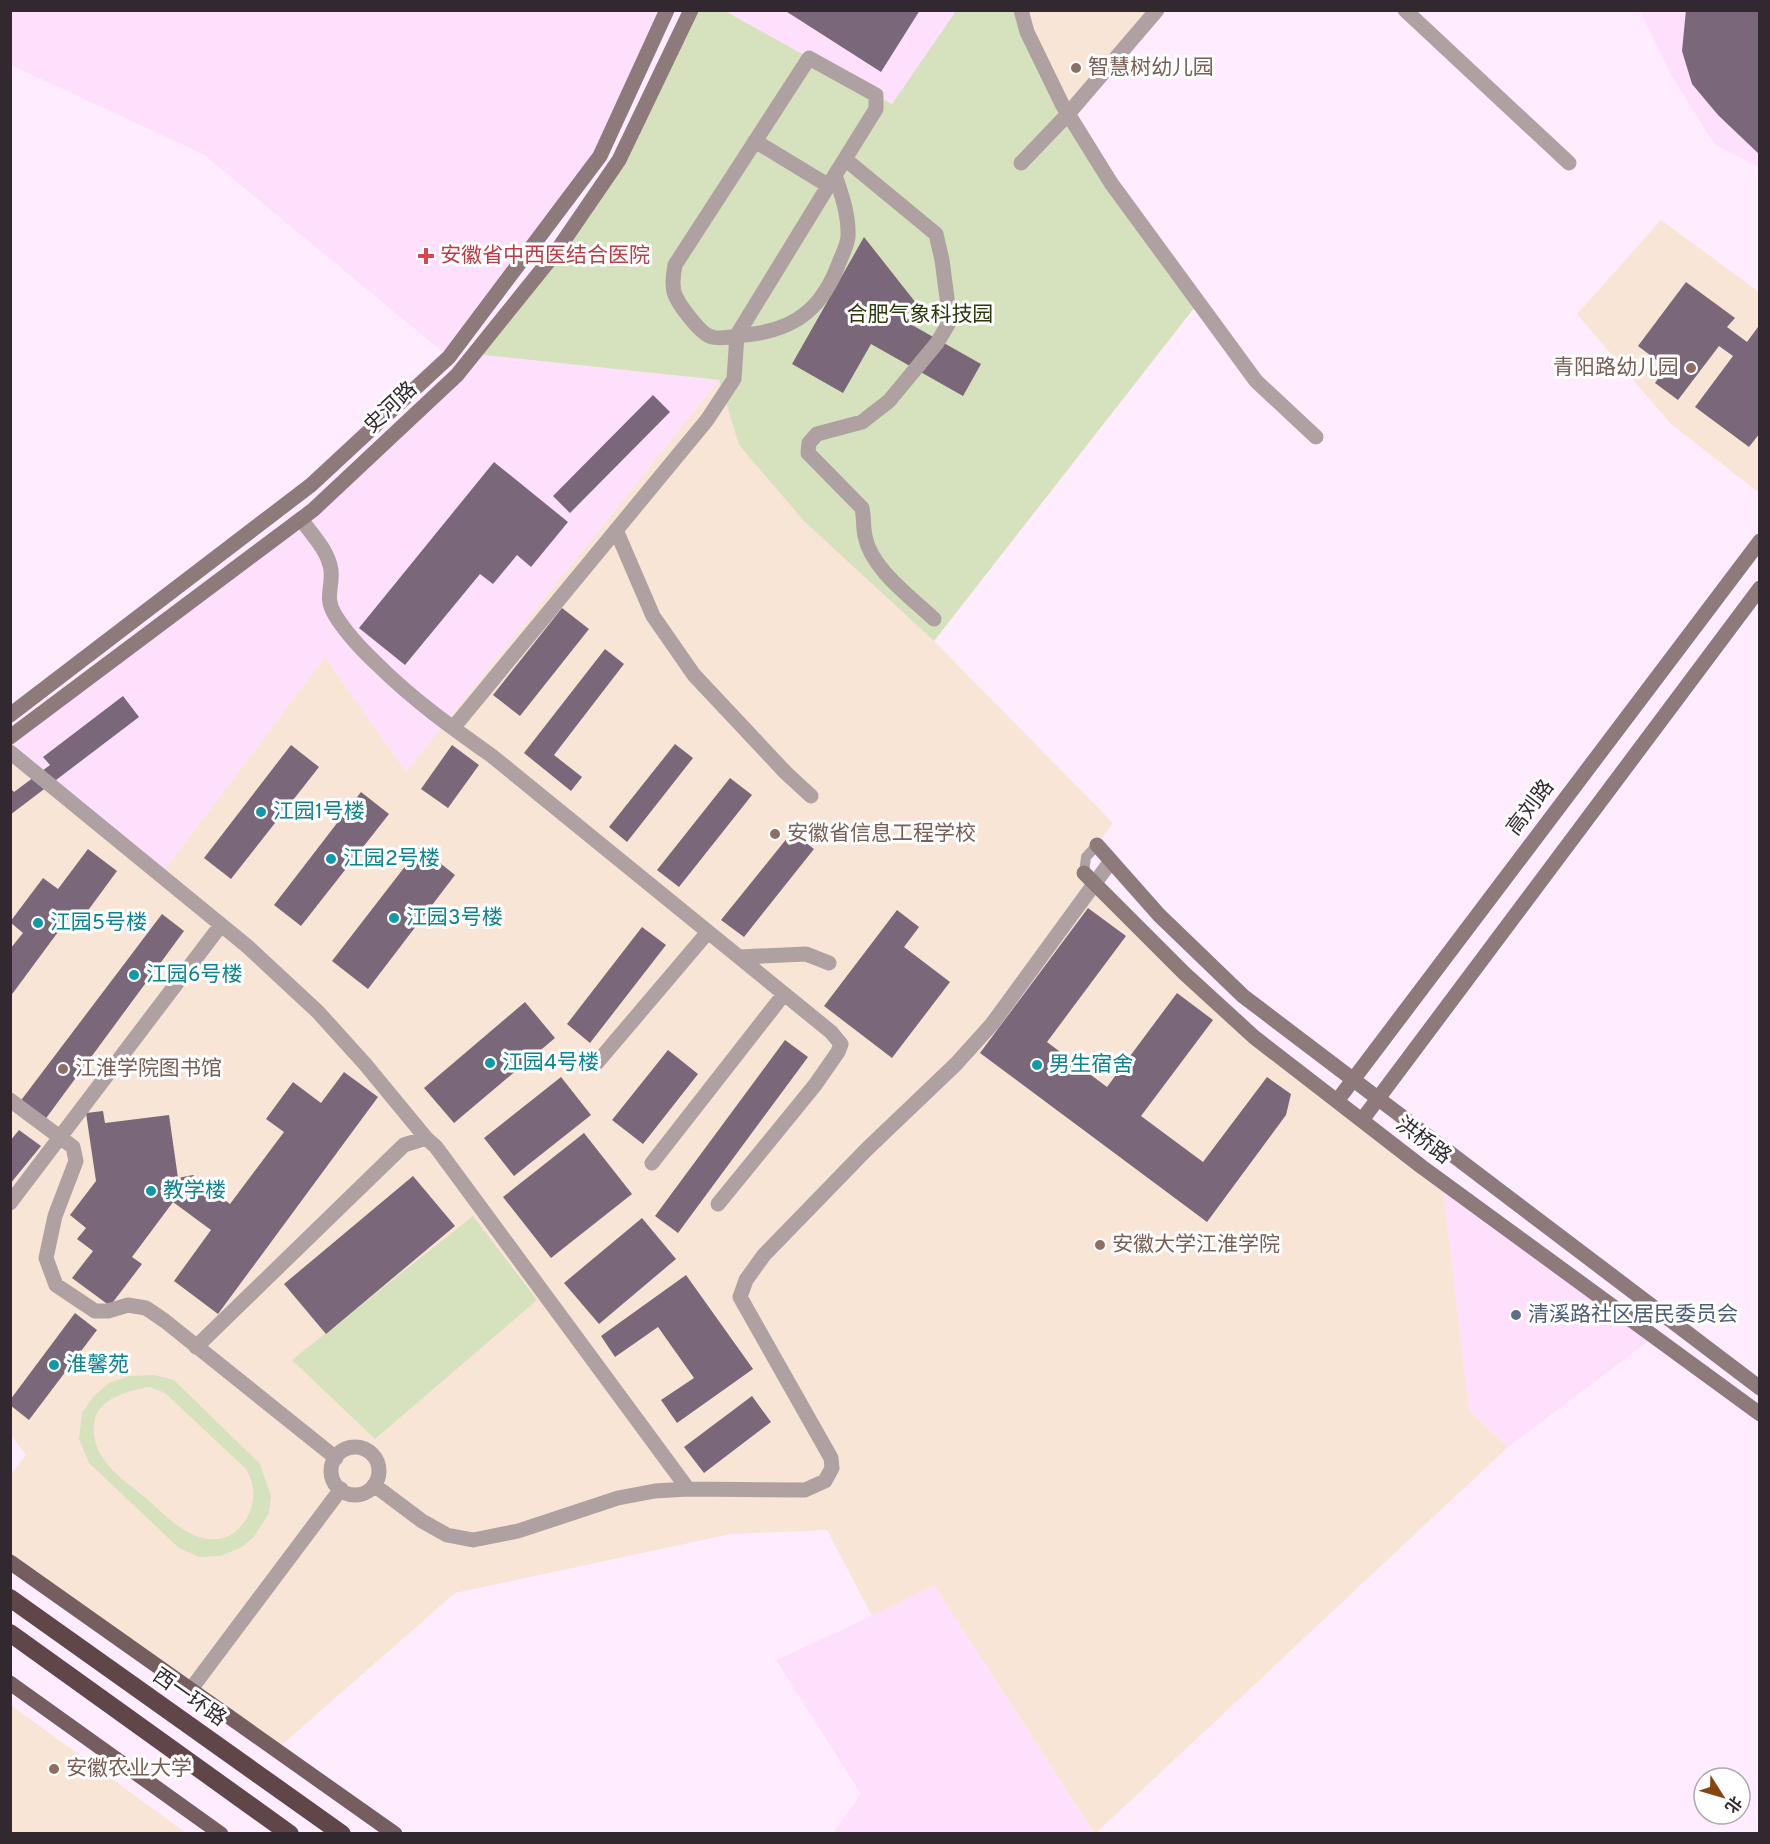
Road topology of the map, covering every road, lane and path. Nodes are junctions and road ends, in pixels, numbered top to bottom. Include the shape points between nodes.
1 (667, 10) edge
2 (691, 10) edge
3 (1021, 10) edge
4 (1157, 10) edge
5 (1405, 10) edge
6 (1068, 114) junction
7 (755, 141) junction
8 (845, 159) junction
9 (1569, 163) dead end
10 (1021, 164) dead end
11 (832, 181) junction
12 (737, 335) junction
13 (1316, 438) dead end
14 (301, 519) junction
15 (616, 530) junction
16 (1760, 541) edge
17 (1760, 588) edge
18 (934, 619) dead end
19 (10, 714) edge
20 (453, 728) junction
21 (10, 737) edge
22 (10, 752) edge
23 (811, 796) dead end
24 (1097, 845) joint
25 (1111, 861) junction
26 (1089, 878) junction
27 (221, 925) junction
28 (708, 932) junction
29 (739, 957) junction
30 (829, 963) dead end
31 (784, 994) junction
32 (595, 1065) dead end
33 (1353, 1080) junction
34 (1377, 1099) junction
35 (10, 1100) edge
36 (1337, 1101) junction
37 (1362, 1120) junction
38 (60, 1137) junction
39 (426, 1138) junction
40 (652, 1163) dead end
41 (10, 1203) edge
42 (718, 1204) dead end
43 (196, 1347) junction
44 (1760, 1388) edge
45 (1760, 1414) edge
46 (336, 1458) junction
47 (374, 1485) junction
48 (341, 1489) junction
49 (688, 1489) junction
50 (10, 1562) edge
51 (10, 1598) edge
52 (10, 1633) edge
53 (10, 1683) edge
54 (191, 1689) junction
55 (221, 1833) edge
56 (290, 1833) edge
57 (342, 1833) edge
58 (395, 1833) edge

1 - 19 street, 史河路 via 600,156 449,357 311,485
2 - 14 street, 史河路 via 619,160 555,252 457,375
3 - 6 street via 1027,32
4 - 6 street
5 - 9 street
6 - 10 street
6 - 13 street via 1111,183 1256,381
7 - 8 street via 809,58 876,95 876,109
7 - 11 street
7 - 12 street via 675,266 672,278 675,294 702,331 711,337
8 - 11 street
8 - 18 street via 936,234 950,321 937,343 889,401 862,422 817,434 809,443 808,453 862,508 864,536 874,558
11 - 12 street
11 - 12 street via 847,211 848,239 825,291 810,312 788,326
12 - 15 street via 734,379 707,420
14 - 20 street via 326,553 331,572 328,598 334,614 355,643 402,688
14 - 21 street, 史河路
15 - 20 street
15 - 23 street via 653,616 694,675
16 - 33 street, 高刘路
17 - 34 street
20 - 28 street
22 - 27 street
24 - 25 street, 洪桥路
24 - 26 lane via 1086,856
25 - 26 street
25 - 33 street, 洪桥路 via 1159,915 1243,996
26 - 36 street, 洪桥路 via 1254,1037
26 - 49 street via 992,1024 764,1255 746,1280 740,1296 831,1458 832,1468 825,1481 805,1490
27 - 38 street
27 - 39 street via 318,1012
28 - 29 street
28 - 32 street
29 - 30 street via 806,954
29 - 31 street
31 - 40 street
31 - 42 street via 841,1044 815,1085
33 - 34 street, 洪桥路
33 - 36 street, 高刘路
34 - 37 street
34 - 44 street, 洪桥路
35 - 38 street
36 - 37 street, 洪桥路
37 - 45 street, 洪桥路
38 - 41 street
38 - 43 street via 73,1147 76,1161 55,1216 46,1258 56,1284 95,1311 128,1305 146,1308
39 - 43 street via 404,1145
39 - 49 street
43 - 46 street
46 - 47 street via 355,1447 370,1452 379,1473
46 - 48 street via 333,1480
47 - 48 street via 359,1494
47 - 49 street via 447,1535 473,1540 518,1531 618,1498
48 - 54 street
50 - 54 main road
51 - 57 highway, 西一环路
52 - 56 highway
53 - 55 main road
54 - 58 main road

